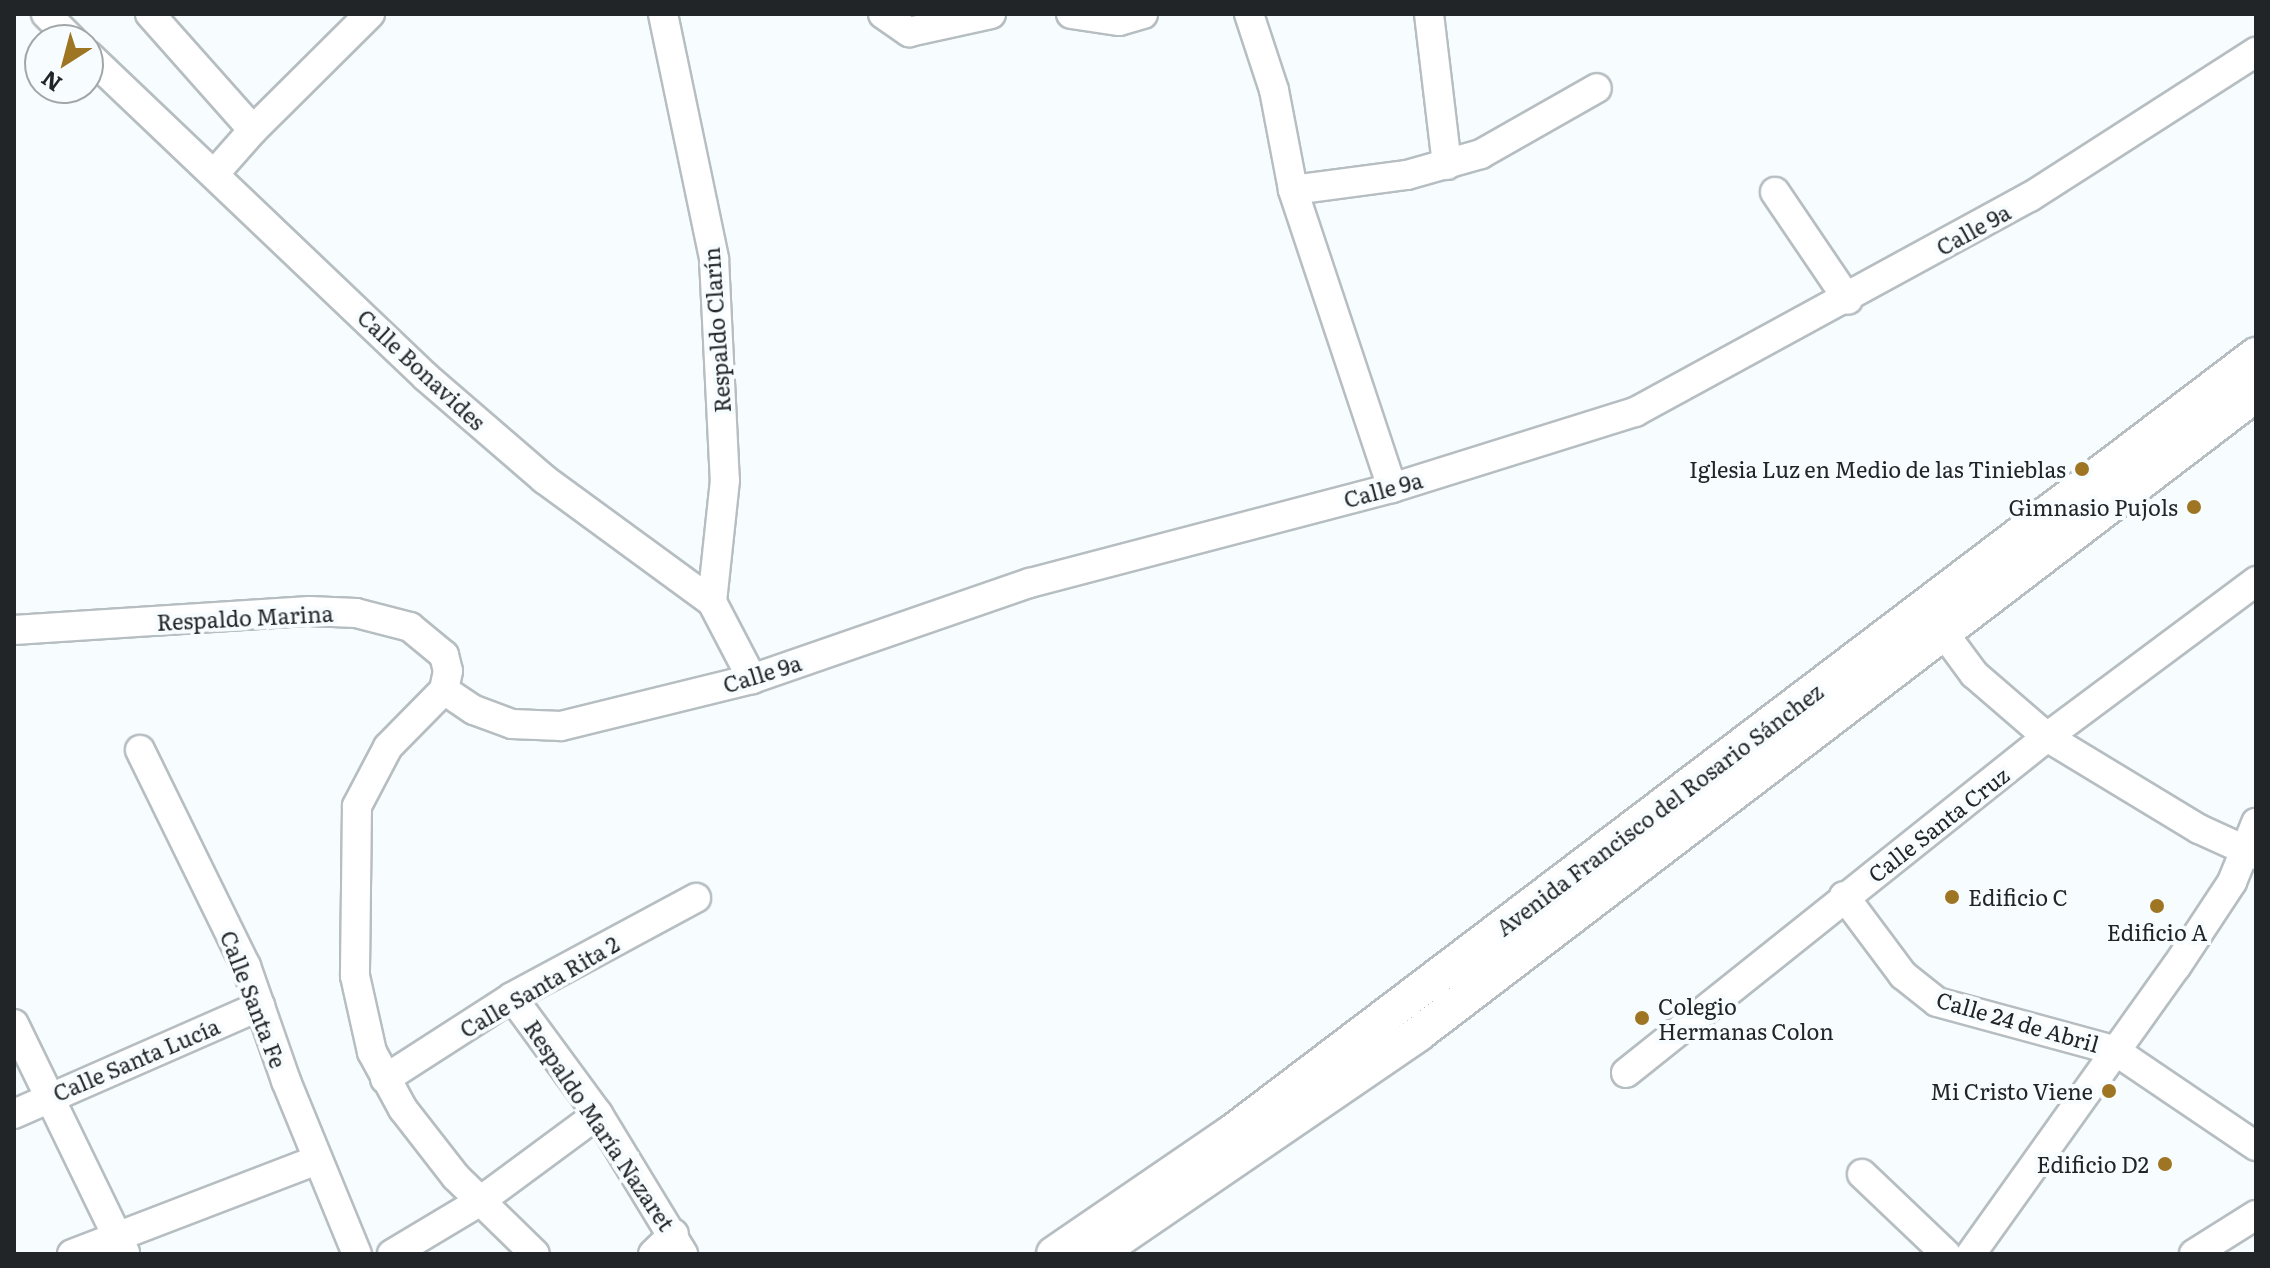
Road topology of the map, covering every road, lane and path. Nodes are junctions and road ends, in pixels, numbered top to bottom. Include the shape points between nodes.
1 (150, 14) edge
2 (370, 14) edge
3 (663, 14) edge
4 (883, 14) edge
5 (991, 14) edge
6 (1071, 14) edge
7 (1143, 14) edge
8 (1249, 14) edge
9 (1429, 14) edge
10 (950, 18) edge
11 (2256, 52) edge
12 (104, 70) edge
13 (1597, 88) dead end
14 (253, 130) junction
15 (1447, 165) junction
16 (216, 172) junction
17 (1293, 190) junction
18 (1775, 192) dead end
19 (1848, 300) junction
20 (2256, 355) edge
21 (2256, 394) edge
22 (1392, 488) junction
23 (2256, 581) edge
24 (712, 602) junction
25 (1934, 620) junction
26 (14, 630) edge
27 (752, 679) junction
28 (444, 690) junction
29 (2047, 737) junction
30 (140, 750) dead end
31 (2256, 823) edge
32 (2251, 853) edge
33 (1844, 896) junction
34 (696, 898) dead end
35 (512, 997) junction
36 (260, 1006) junction
37 (14, 1024) edge
38 (2114, 1050) junction
39 (1626, 1073) dead end
40 (385, 1079) junction
41 (49, 1097) junction
42 (14, 1114) edge
43 (598, 1114) junction
44 (2256, 1146) edge
45 (317, 1160) junction
46 (1862, 1174) dead end
47 (479, 1202) junction
48 (2256, 1215) edge
49 (679, 1244) edge
50 (122, 1245) edge
51 (1073, 1251) edge
52 (72, 1254) edge
53 (357, 1254) edge
54 (392, 1254) edge
55 (535, 1254) edge
56 (653, 1254) edge
57 (1946, 1254) edge
58 (1971, 1254) edge
59 (2194, 1254) edge

1 - 14 street
2 - 14 street
3 - 24 street, Respaldo Clarín via 714,259 725,480
4 - 10 street via 909,32
5 - 10 street
6 - 7 street via 1119,21
8 - 17 street via 1274,90
9 - 15 street
11 - 19 street, Calle 9a via 2030,197
12 - 16 street, Calle Bonavides
13 - 15 street via 1481,154
14 - 16 street
15 - 17 street
16 - 24 street, Calle Bonavides via 438,387 544,479
17 - 22 street
18 - 19 street
19 - 22 street, Calle 9a via 1635,412
20 - 25 main road, Avenida Francisco del Rosario Sánchez
21 - 25 main road, Avenida Francisco del Rosario Sánchez
22 - 27 street, Calle 9a via 1030,583
23 - 29 street, Calle Santa Cruz
24 - 27 street, Calle Bonavides
25 - 29 street via 1974,674
25 - 51 main road, Avenida Francisco del Rosario Sánchez via 1240,1144
26 - 28 street, Respaldo Marina via 309,611 356,613 410,627 431,641 448,671
27 - 28 street, Calle 9a via 561,726 512,724 474,710
28 - 40 street via 388,747 357,806 355,976 372,1052
29 - 32 street via 2199,829
29 - 33 street, Calle Santa Cruz via 1966,806
30 - 36 street, Calle Santa Fe via 246,966
31 - 32 street
32 - 38 street
33 - 38 street, Calle 24 de Abril via 1903,975 1937,1002
33 - 39 street, Calle Santa Cruz
34 - 35 street, Calle Santa Rita 2
35 - 40 street, Calle Santa Rita 2
35 - 43 street, Respaldo María Nazaret
36 - 41 street, Calle Santa Lucía
36 - 45 street, Calle Santa Fe
37 - 41 street
38 - 44 street, Calle 24 de Abril
38 - 58 street
40 - 47 street
41 - 42 street, Calle Santa Lucía
41 - 50 street
43 - 47 street
43 - 49 street, Respaldo María Nazaret
45 - 50 street
45 - 53 street, Calle Santa Fe
46 - 57 street
47 - 54 street
47 - 55 street
48 - 59 street
49 - 56 street
50 - 52 street

